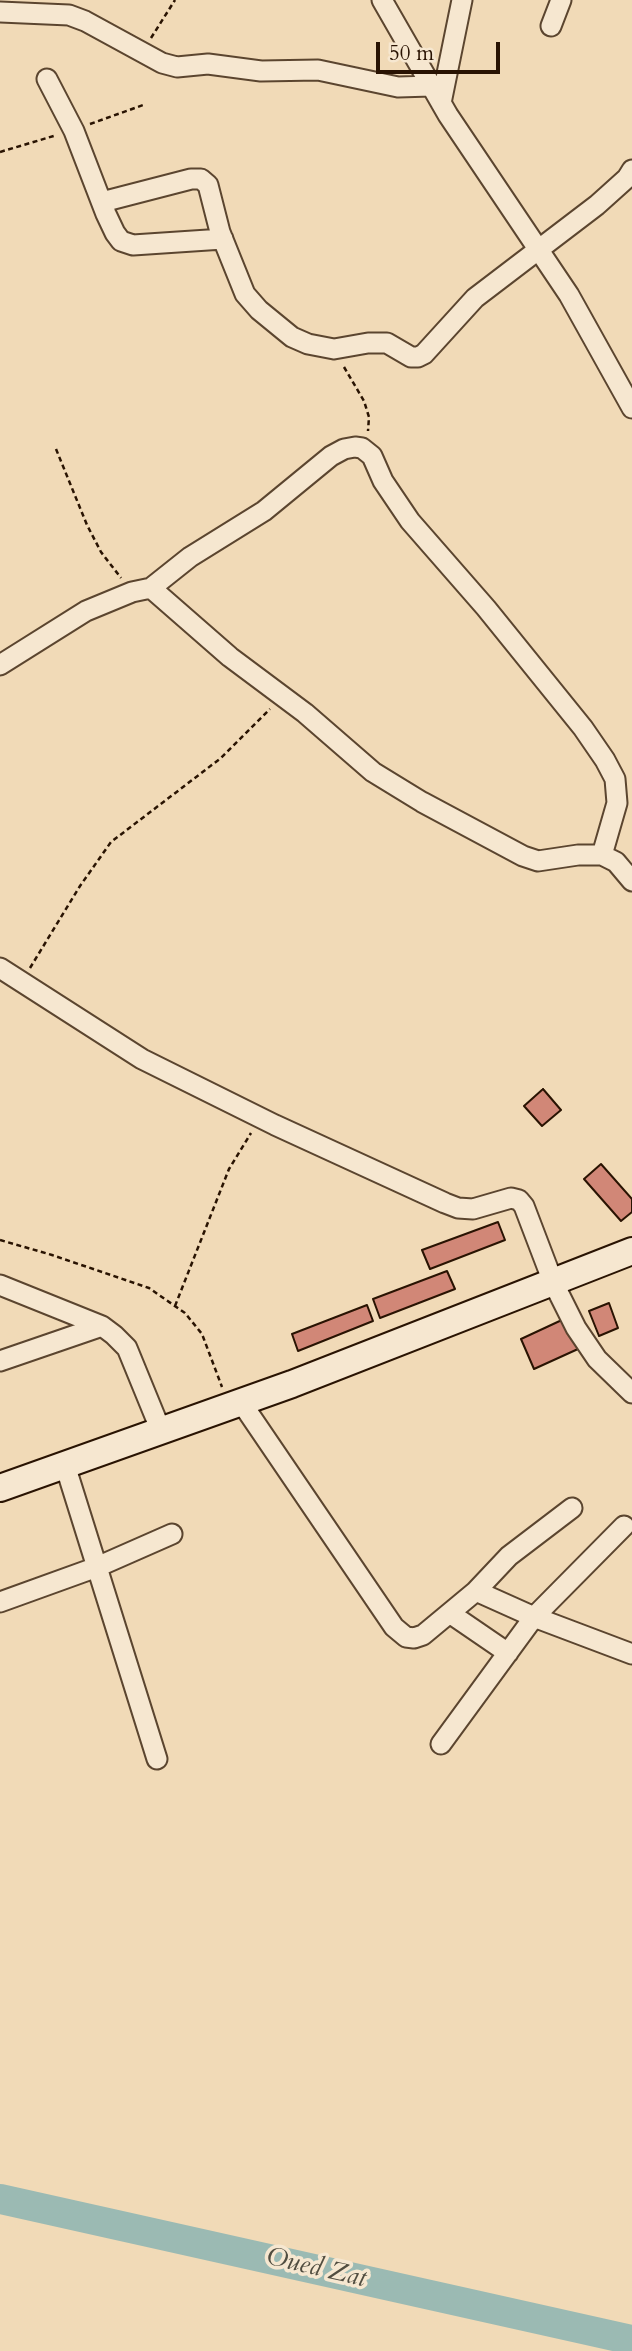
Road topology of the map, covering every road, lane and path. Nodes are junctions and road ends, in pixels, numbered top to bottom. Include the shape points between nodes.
1 (175, 0) edge
2 (382, 0) edge
3 (462, 0) edge
4 (561, 0) edge
5 (0, 12) edge
6 (551, 26) dead end
7 (142, 52) junction
8 (47, 79) dead end
9 (436, 94) junction
10 (632, 170) edge
11 (102, 202) junction
12 (223, 239) junction
13 (539, 251) junction
14 (334, 349) junction
15 (632, 408) edge
16 (56, 449) dead end
17 (366, 452) junction
18 (141, 590) junction
19 (0, 665) edge
20 (282, 696) junction
21 (602, 855) junction
22 (632, 881) edge
23 (0, 968) edge
24 (20, 982) junction
25 (260, 1117) junction
26 (0, 1240) edge
27 (632, 1251) edge
28 (553, 1282) junction
29 (3, 1290) edge
30 (175, 1306) junction
31 (102, 1326) junction
32 (0, 1361) edge
33 (632, 1393) edge
34 (235, 1404) junction
35 (161, 1431) junction
36 (65, 1465) junction
37 (0, 1488) edge
38 (572, 1508) dead end
39 (624, 1526) dead end
40 (172, 1534) dead end
41 (97, 1567) junction
42 (476, 1591) junction
43 (0, 1602) edge
44 (451, 1614) junction
45 (534, 1617) junction
46 (508, 1653) junction
47 (632, 1654) edge
48 (441, 1744) dead end
49 (157, 1759) dead end

1 - 7 path
2 - 9 street
3 - 9 street
4 - 6 street
5 - 7 street via 69,15
7 - 9 street via 177,67 208,64 261,71 318,71
8 - 11 street
9 - 13 street
10 - 13 street
11 - 12 street via 115,233 127,244
11 - 12 street via 201,179 208,185
12 - 14 street via 245,294 259,310 292,337
13 - 14 street via 475,298 418,357 387,343
13 - 15 street
14 - 17 path via 369,417
16 - 18 path via 97,543
17 - 18 street via 355,447 331,456 264,511
17 - 21 street via 410,521 501,626 605,760 615,779 617,803
18 - 19 street via 86,611
18 - 20 street
20 - 21 street via 373,772 523,856 538,861
20 - 24 path via 221,758 111,842
21 - 22 street via 616,862
23 - 24 street
24 - 25 street via 142,1059
25 - 28 street via 458,1208 519,1200
25 - 30 path via 229,1169
26 - 30 path via 149,1289
27 - 28 street
28 - 33 street via 597,1359
28 - 34 street
29 - 31 street
30 - 34 path via 202,1334
31 - 32 street
31 - 35 street via 127,1348
34 - 35 street
34 - 44 street via 394,1627 414,1638
35 - 36 street
36 - 37 street
36 - 41 street
38 - 42 street via 509,1556
39 - 45 street
40 - 41 street
41 - 43 street
41 - 49 street
42 - 44 street
42 - 45 street
44 - 46 street
45 - 46 street
45 - 47 street
46 - 48 street

